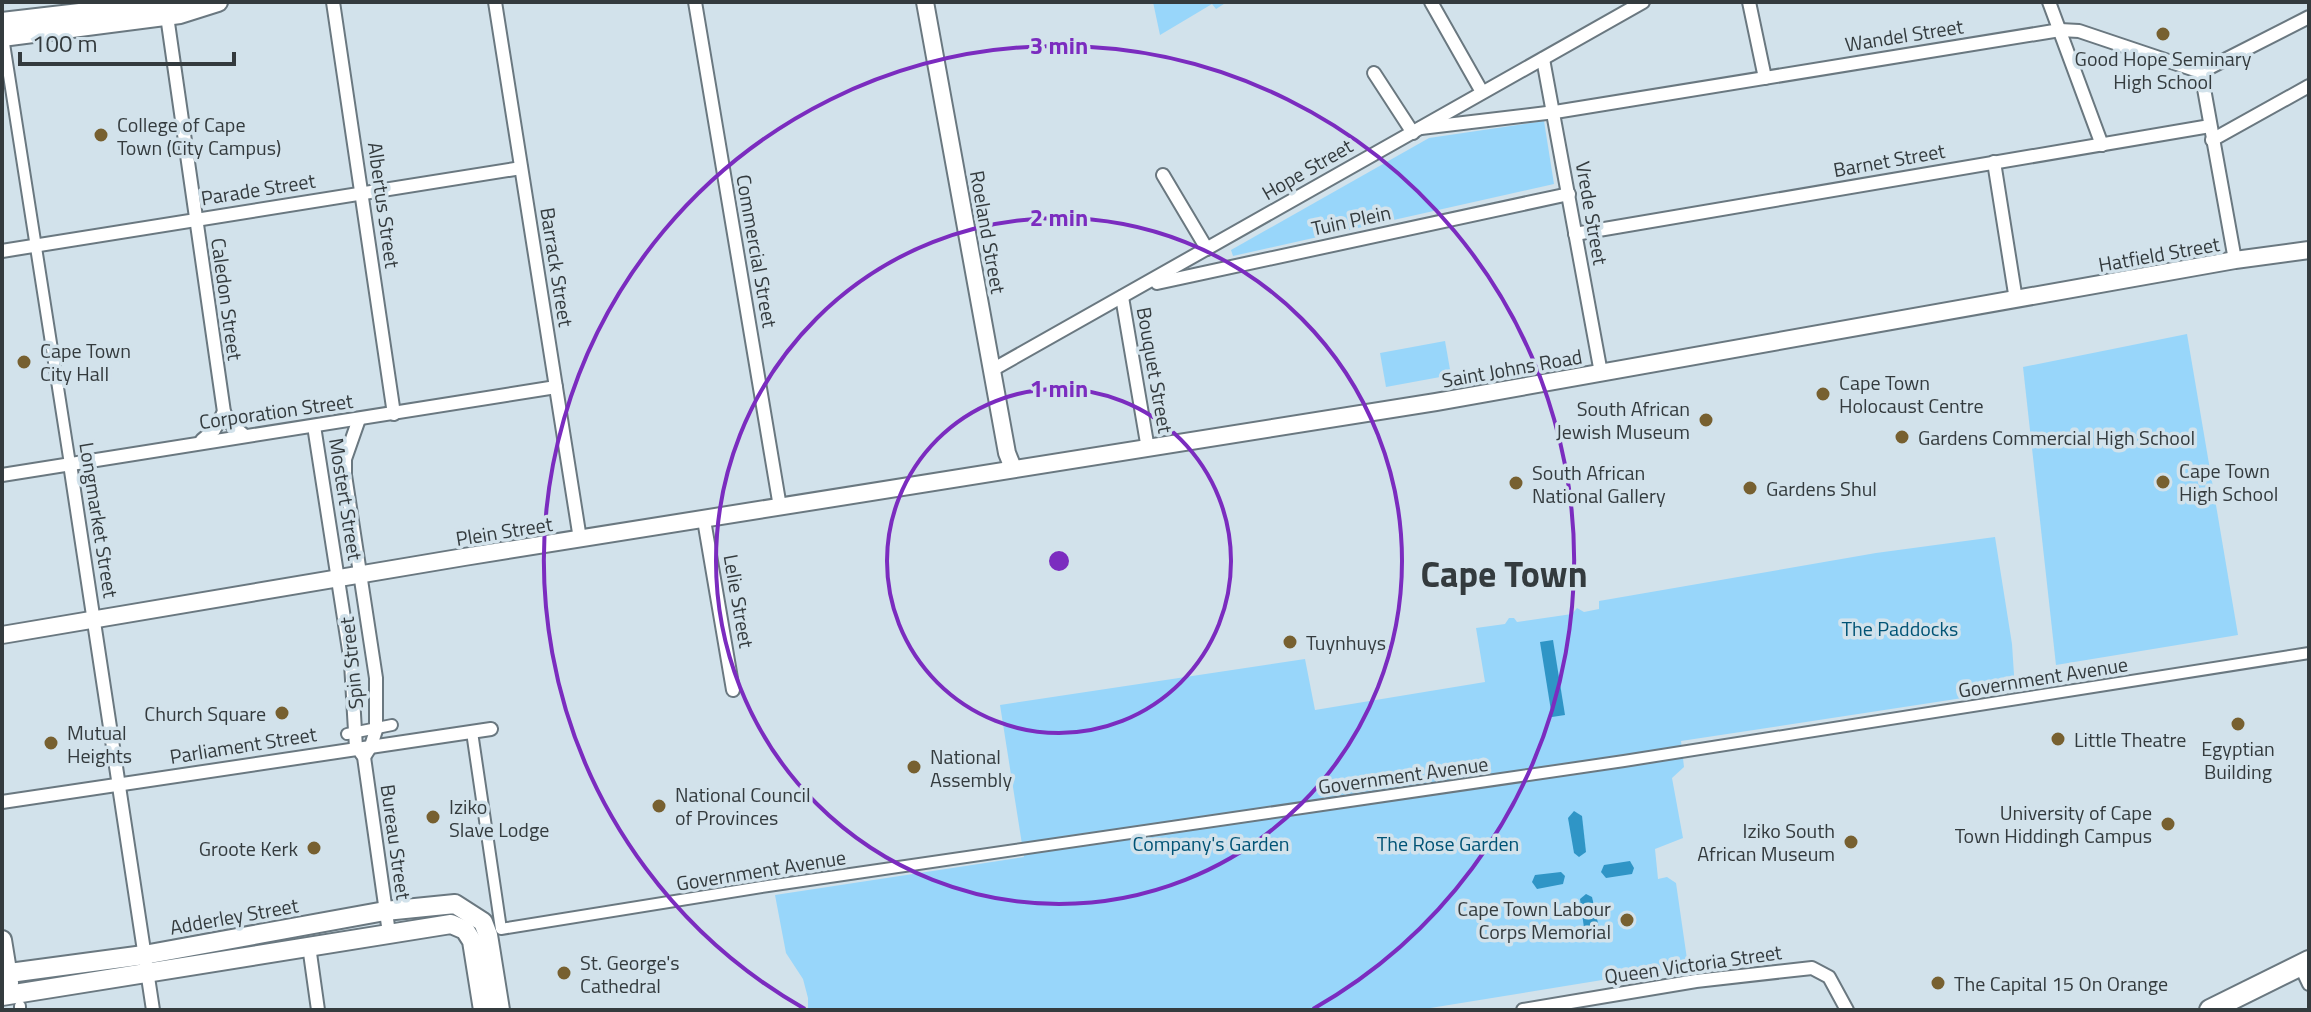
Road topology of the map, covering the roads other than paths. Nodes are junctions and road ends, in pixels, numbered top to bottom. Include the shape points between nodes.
1 (218, 2) edge
2 (333, 2) edge
3 (495, 2) edge
4 (695, 2) edge
5 (925, 2) edge
6 (1431, 2) edge
7 (1643, 2) edge
8 (1749, 2) edge
9 (2049, 2) edge
10 (167, 6) edge
11 (2309, 17) edge
12 (2060, 30) junction
13 (2, 32) edge
14 (1543, 59) junction
15 (2201, 72) junction
16 (1374, 73) dead end
17 (1765, 78) junction
18 (2309, 86) edge
19 (1482, 92) junction
20 (1555, 112) junction
21 (2210, 126) junction
22 (1417, 130) junction
23 (2212, 140) junction
24 (2102, 145) junction
25 (1994, 162) junction
26 (521, 168) junction
27 (1163, 175) dead end
28 (363, 193) junction
29 (1569, 194) junction
30 (195, 220) junction
31 (1575, 234) junction
32 (34, 245) junction
33 (1207, 249) junction
34 (2309, 250) edge
35 (2, 251) edge
36 (2235, 260) junction
37 (1142, 287) junction
38 (1122, 297) junction
39 (2016, 300) junction
40 (992, 370) junction
41 (1601, 373) junction
42 (556, 387) junction
43 (224, 412) junction
44 (394, 414) junction
45 (359, 419) junction
46 (314, 426) junction
47 (244, 435) junction
48 (198, 443) junction
49 (1148, 449) junction
50 (70, 464) junction
51 (1013, 468) junction
52 (2, 475) edge
53 (780, 507) junction
54 (704, 520) junction
55 (580, 539) junction
56 (360, 575) junction
57 (338, 579) junction
58 (94, 619) junction
59 (2, 635) edge
60 (2309, 653) edge
61 (733, 690) dead end
62 (392, 725) dead end
63 (491, 729) dead end
64 (376, 730) junction
65 (472, 732) junction
66 (352, 734) junction
67 (364, 750) junction
68 (120, 784) junction
69 (2, 802) edge
70 (385, 911) junction
71 (468, 921) junction
72 (389, 933) junction
73 (2, 940) edge
74 (309, 946) junction
75 (144, 955) junction
76 (2306, 959) edge
77 (5, 974) edge
78 (147, 974) junction
79 (2309, 984) edge
80 (13, 1001) edge
81 (153, 1010) edge
82 (318, 1010) edge
83 (483, 1010) edge
84 (500, 1010) edge
85 (1523, 1010) edge
86 (1847, 1010) edge
87 (2210, 1010) edge

1 - 10 main road via 203,8
2 - 28 street, Albertus Street
3 - 26 street, Barrack Street
4 - 53 street, Commercial Street
5 - 40 street, Roeland Street
6 - 19 street
7 - 14 street, Hope Street
8 - 17 street
9 - 12 street
10 - 13 main road
10 - 30 street, Caledon Street
11 - 15 street
12 - 15 street, Wandel Street via 2079,31
12 - 17 street, Wandel Street
12 - 24 street
13 - 32 street, Longmarket Street
14 - 19 street, Hope Street
14 - 20 street, Vrede Street
15 - 21 street
16 - 22 street
17 - 20 street, Wandel Street
18 - 23 street
19 - 22 street, Hope Street
20 - 22 street, Wandel Street
20 - 29 street, Vrede Street
21 - 23 street
21 - 24 street, Barnet Street
22 - 33 street, Hope Street
23 - 36 street
24 - 25 street, Barnet Street
25 - 31 street, Barnet Street
25 - 39 street
26 - 28 street, Parade Street
26 - 42 street, Barrack Street
27 - 33 street
28 - 30 street, Parade Street
28 - 44 street, Albertus Street
29 - 31 street, Vrede Street
29 - 37 street, Tuin Plein
30 - 32 street, Parade Street
30 - 43 street, Caledon Street
31 - 41 street, Vrede Street
32 - 35 street, Parade Street
32 - 50 street, Longmarket Street
33 - 37 street, Hope Street
34 - 36 street, Hatfield Street
36 - 39 street, Hatfield Street
37 - 38 street, Hope Street
38 - 40 street, Hope Street
38 - 49 street, Bouquet Street
39 - 41 street, Saint Johns Road
40 - 51 street, Roeland Street
41 - 49 street, Saint Johns Road
42 - 44 street, Corporation Street
42 - 55 street, Barrack Street
43 - 47 street
43 - 48 street
44 - 45 street, Corporation Street
45 - 46 street, Corporation Street
45 - 56 street, Mostert Street via 345,475
46 - 47 street, Corporation Street
46 - 57 street, Mostert Street
47 - 48 street, Corporation Street
48 - 50 street, Corporation Street
49 - 51 street, Saint Johns Road
50 - 52 street, Corporation Street
50 - 58 street, Longmarket Street
51 - 53 street, Plein Street
53 - 54 street, Plein Street
54 - 55 street, Plein Street
54 - 61 street, Lelie Street
55 - 56 street, Plein Street
56 - 57 street, Plein Street
56 - 64 street, Spin Street via 376,678
57 - 58 street, Plein Street
57 - 66 street, Spin Street via 351,663
58 - 59 street, Plein Street
58 - 68 street, Longmarket Street
60 - 65 street, Government Avenue via 501,929
62 - 64 street
63 - 65 street, Parliament Street
64 - 66 street
64 - 67 street, Spin Street
65 - 67 street, Parliament Street
66 - 67 street, Spin Street
67 - 68 street, Parliament Street
67 - 70 street, Bureau Street
68 - 69 street, Parliament Street
68 - 75 street, Longmarket Street
70 - 71 main road, Adderley Street via 455,904
70 - 72 street, Bureau Street
70 - 75 main road, Adderley Street
71 - 72 main road
71 - 83 main road
71 - 84 main road via 483,922 488,935
72 - 74 main road
73 - 77 main road
74 - 78 main road
74 - 82 street
75 - 77 main road, Adderley Street
75 - 78 street, Longmarket Street
76 - 79 street
76 - 87 main road
77 - 80 main road
78 - 80 main road
78 - 81 street, Longmarket Street
85 - 86 street, Queen Victoria Street via 1812,968 1829,977

